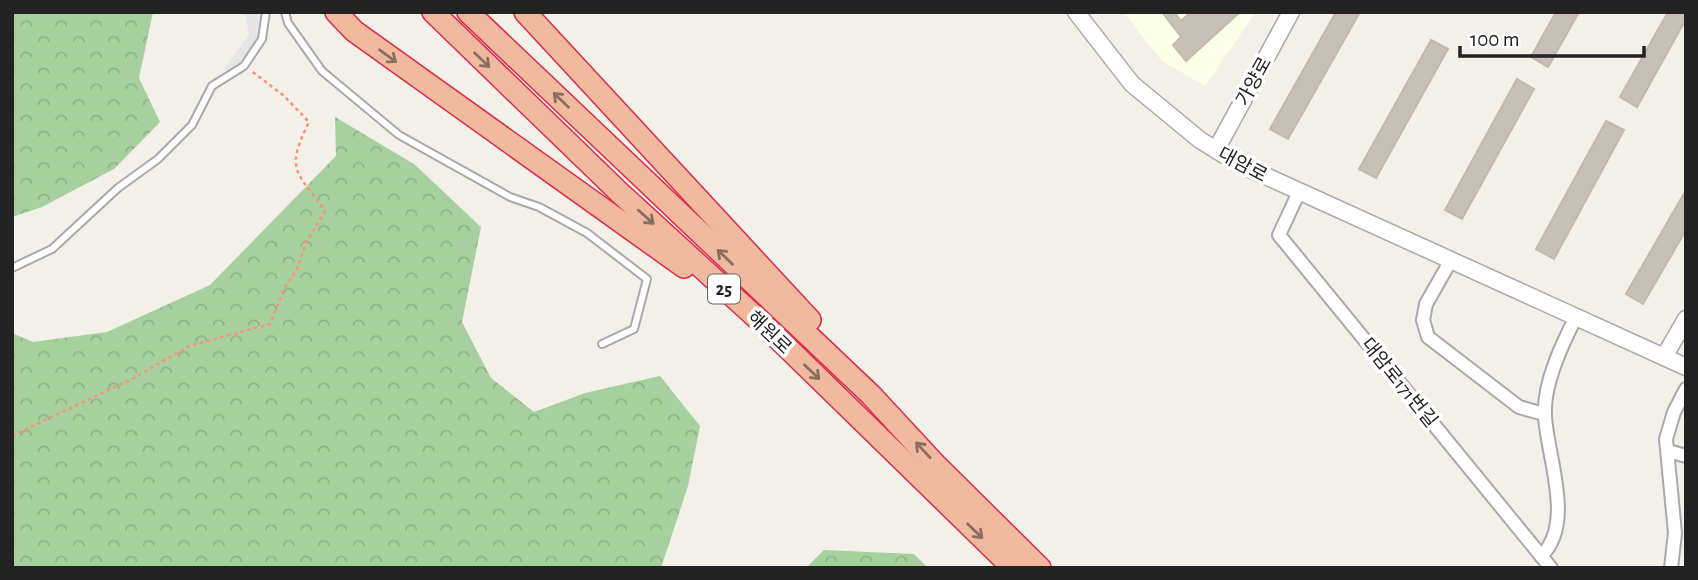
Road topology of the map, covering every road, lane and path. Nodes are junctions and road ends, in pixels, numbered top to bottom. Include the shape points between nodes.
1 (266, 12) edge
2 (285, 12) edge
3 (336, 12) edge
4 (433, 12) edge
5 (468, 12) edge
6 (525, 12) edge
7 (1076, 12) edge
8 (1291, 12) edge
9 (244, 66) junction
10 (1216, 150) junction
11 (1299, 192) junction
12 (1451, 261) junction
13 (12, 268) edge
14 (1576, 317) junction
15 (1686, 319) edge
16 (761, 322) junction
17 (602, 344) dead end
18 (1664, 357) junction
19 (1686, 367) edge
20 (1686, 389) edge
21 (871, 395) junction
22 (1545, 414) junction
23 (12, 436) edge
24 (1668, 450) junction
25 (1686, 456) edge
26 (1541, 556) junction
27 (1013, 568) edge
28 (1040, 568) edge
29 (1551, 568) edge
30 (1671, 568) edge

1 - 9 lane via 262,39
2 - 17 lane via 322,71 398,135 587,233 647,279 634,329
3 -> 16 highway via 354,31
4 -> 16 highway, 해원로 / 25
21 -> 5 highway, 해원로 / 25
6 - 21 highway via 804,313
7 - 10 street, 대암로 via 1132,85
8 - 10 street, 가양로
9 - 13 lane via 212,86 192,125 158,159 118,188 52,249
9 - 23 path via 309,122 295,150 296,170 325,211 270,324 188,346 134,378
10 - 11 street, 대암로
11 - 12 street, 대암로
11 - 26 street, 대암로171번길 via 1279,234
12 - 14 street, 대암로
12 - 22 street via 1426,304 1423,320 1428,337 1519,407
14 - 18 street, 대암로
14 - 22 street via 1554,366
15 - 18 street
16 -> 27 highway, 해원로 / 25
18 - 19 street, 대암로
20 - 24 street via 1666,439
28 -> 21 highway, 해원로 / 25
22 - 26 street via 1558,497 1555,529 1549,549
24 - 25 street
24 - 30 street via 1675,533
26 - 29 street, 대암로171번길

